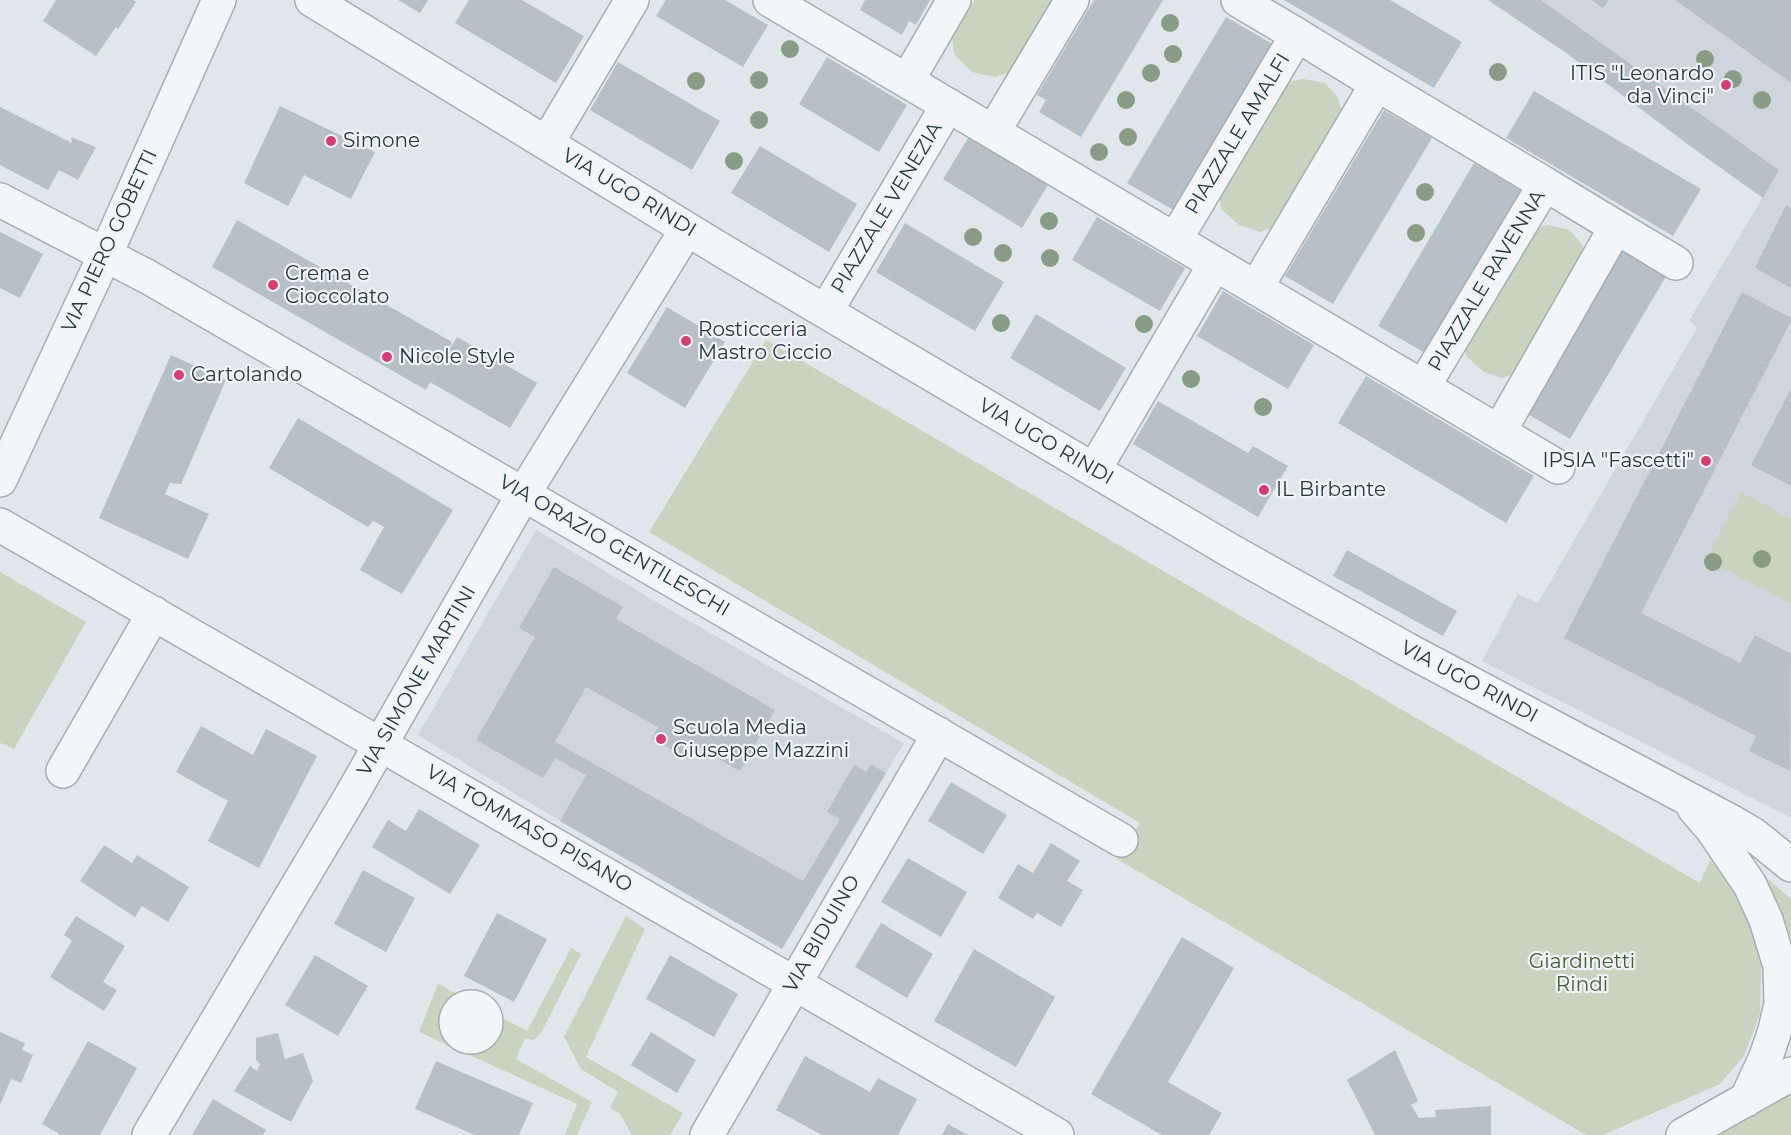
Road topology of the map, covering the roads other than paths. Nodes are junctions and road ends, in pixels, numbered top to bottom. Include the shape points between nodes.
1 (219, 0) edge
2 (312, 0) edge
3 (632, 0) edge
4 (770, 0) edge
5 (954, 0) edge
6 (1072, 0) edge
7 (1238, 0) edge
8 (1297, 35) junction
9 (907, 81) junction
10 (1377, 84) junction
11 (948, 105) junction
12 (993, 132) junction
13 (547, 143) junction
14 (1545, 184) junction
15 (0, 200) edge
16 (1616, 227) junction
17 (687, 229) junction
18 (1175, 240) junction
19 (105, 253) junction
20 (1676, 263) dead end
21 (1215, 264) junction
22 (1256, 288) junction
23 (826, 311) junction
24 (1423, 387) junction
25 (1499, 432) junction
26 (1558, 467) dead end
27 (1094, 470) junction
28 (0, 480) edge
29 (524, 493) junction
30 (0, 525) edge
31 (154, 613) junction
32 (939, 734) junction
33 (380, 744) junction
34 (63, 771) dead end
35 (1683, 795) junction
36 (1121, 840) dead end
37 (1791, 865) edge
38 (794, 983) junction
39 (1791, 1074) edge
40 (1746, 1100) junction
41 (150, 1135) edge
42 (707, 1135) edge
43 (1057, 1135) edge
44 (1683, 1135) edge

1 - 19 street, VIA PIERO GOBETTI
2 - 13 street, VIA UGO RINDI
3 - 13 street
4 - 9 street, PIAZZALE VENEZIA
5 - 9 street
6 - 12 street
7 - 8 street
8 - 10 street, PIAZZALE AMALFI
8 - 18 street, PIAZZALE AMALFI
9 - 11 street, PIAZZALE VENEZIA
10 - 14 street, PIAZZALE AMALFI
10 - 22 street
11 - 12 street, PIAZZALE VENEZIA
11 - 23 street, PIAZZALE VENEZIA
12 - 18 street, PIAZZALE VENEZIA
13 - 17 street, VIA UGO RINDI
14 - 16 street, PIAZZALE RAVENNA
14 - 24 street, PIAZZALE RAVENNA
15 - 19 street, VIA ORAZIO GENTILESCHI
16 - 20 street, PIAZZALE RAVENNA
16 - 25 street
17 - 23 street, VIA UGO RINDI
17 - 29 street, VIA SIMONE MARTINI
18 - 21 street
19 - 28 street, VIA PIERO GOBETTI
19 - 29 street, VIA ORAZIO GENTILESCHI
21 - 22 street
21 - 27 street
22 - 24 street
23 - 27 street, VIA UGO RINDI
24 - 25 street, PIAZZALE RAVENNA
25 - 26 street, PIAZZALE RAVENNA
27 - 35 street, VIA UGO RINDI via 1406,649
29 - 32 street, VIA ORAZIO GENTILESCHI
29 - 33 street, VIA SIMONE MARTINI
30 - 31 street, VIA TOMMASO PISANO
31 - 33 street, VIA TOMMASO PISANO
31 - 34 street
32 - 36 street, VIA ORAZIO GENTILESCHI
32 - 38 street, VIA BIDUINO
33 - 38 street, VIA TOMMASO PISANO
33 - 41 street, VIA SIMONE MARTINI
35 - 37 street, VIA UGO RINDI via 1754,835
35 - 40 street via 1750,885 1780,966 1781,1004 1775,1030
38 - 42 street, VIA BIDUINO
38 - 43 street, VIA TOMMASO PISANO
39 - 40 street
40 - 44 street

